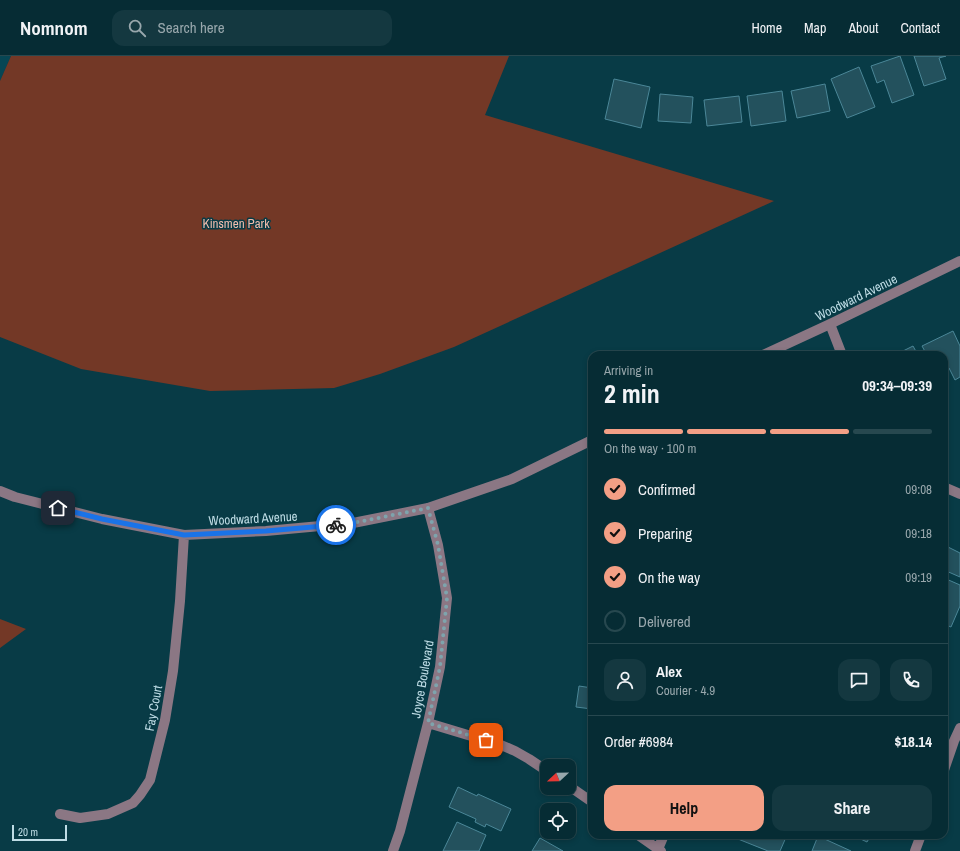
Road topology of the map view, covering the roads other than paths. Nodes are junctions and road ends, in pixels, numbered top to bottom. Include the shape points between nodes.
1 (960, 261) edge
2 (830, 324) junction
3 (773, 351) edge
4 (840, 351) edge
5 (588, 442) edge
6 (948, 489) edge
7 (0, 491) edge
8 (960, 494) edge
9 (428, 508) junction
10 (184, 535) junction
11 (428, 723) junction
12 (960, 728) edge
13 (948, 758) edge
14 (540, 766) edge
15 (576, 791) edge
16 (588, 799) edge
17 (60, 814) dead end
18 (644, 839) edge
19 (663, 839) edge
20 (920, 839) edge
21 (659, 850) edge
22 (393, 851) edge
23 (915, 851) edge

1 - 2 street, Woodward Avenue
2 - 3 street, Woodward Avenue
2 - 4 street
5 - 9 street, Woodward Avenue via 512,478
6 - 8 street
7 - 10 street, Woodward Avenue via 102,519
9 - 10 street, Woodward Avenue via 353,523
9 - 11 street, Joyce Boulevard via 438,545 447,598 440,667
10 - 17 street, Fay Court via 173,671 165,720 150,780 133,803 108,814 80,818
11 - 14 street via 501,745 520,753
11 - 22 street, Joyce Boulevard
12 - 13 street
15 - 16 street
18 - 21 street
19 - 21 street
20 - 23 street

